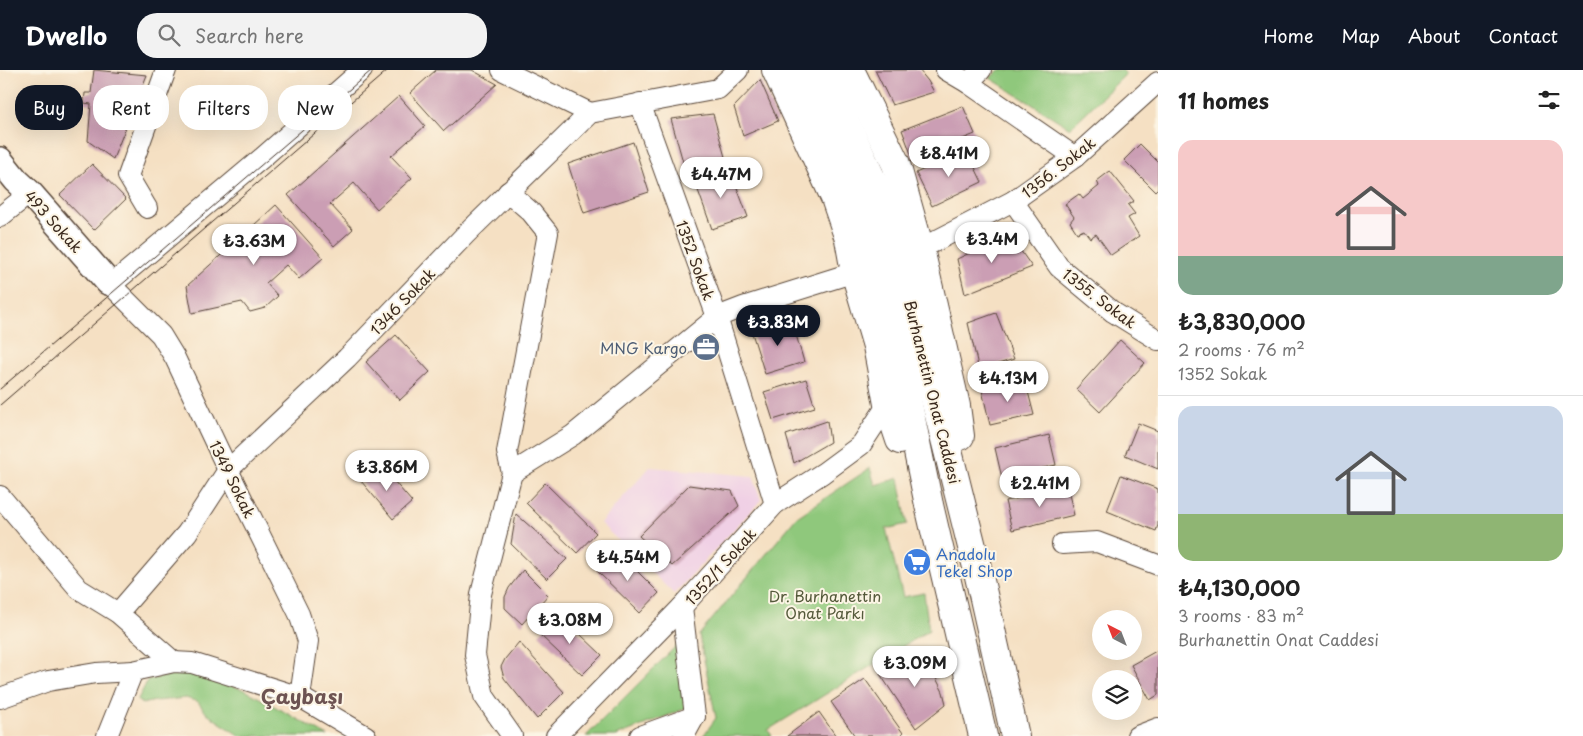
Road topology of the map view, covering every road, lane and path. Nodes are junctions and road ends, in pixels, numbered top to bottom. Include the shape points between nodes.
1 (166, 70) edge
2 (362, 70) edge
3 (502, 70) edge
4 (738, 70) edge
5 (776, 70) edge
6 (797, 70) edge
7 (821, 70) edge
8 (850, 70) edge
9 (946, 70) edge
10 (1146, 70) edge
11 (975, 76) edge
12 (1158, 82) edge
13 (640, 103) junction
14 (590, 113) junction
15 (1075, 158) junction
16 (0, 160) edge
17 (508, 192) junction
18 (30, 193) junction
19 (1013, 202) junction
20 (147, 208) dead end
21 (0, 216) edge
22 (920, 249) junction
23 (856, 272) junction
24 (110, 283) junction
25 (716, 318) junction
26 (1158, 340) edge
27 (888, 404) junction
28 (228, 470) junction
29 (512, 473) junction
30 (0, 496) edge
31 (959, 496) junction
32 (775, 504) junction
33 (929, 505) junction
34 (1062, 544) dead end
35 (1158, 565) edge
36 (682, 607) junction
37 (118, 613) junction
38 (174, 662) junction
39 (134, 671) junction
40 (0, 698) edge
41 (300, 698) junction
42 (695, 716) junction
43 (1158, 728) edge
44 (107, 736) edge
45 (366, 736) edge
46 (512, 736) edge
47 (556, 736) edge
48 (640, 736) edge
49 (684, 736) edge
50 (983, 736) edge
51 (1015, 736) edge
52 (1137, 736) edge

1 - 20 street via 128,176
2 - 24 street via 262,158
3 - 14 street
4 - 13 street via 718,89
5 - 23 main road, Burhanettin Onat Caddesi via 835,198
6 - 33 main road, Burhanettin Onat Caddesi via 868,232 889,313
7 - 31 main road, Burhanettin Onat Caddesi via 888,219
8 - 22 main road, Burhanettin Onat Caddesi via 896,164
9 - 11 street
10 - 12 street
11 - 15 street
12 - 15 street, 1356. Sokak
13 - 14 street
13 - 25 street, 1352 Sokak
14 - 17 street, 1346 Sokak
15 - 19 street, 1356. Sokak
16 - 18 street, 493 Sokak
17 - 28 street, 1346 Sokak via 347,358
17 - 29 street via 548,233 507,452
18 - 21 street
18 - 24 street, 493 Sokak
19 - 22 street, 1356. Sokak
19 - 26 street, 1355. Sokak via 1059,267 1113,312
22 - 31 main road, Burhanettin Onat Caddesi via 959,423 965,466
23 - 25 street
23 - 27 main road, Burhanettin Onat Caddesi via 877,346
24 - 28 street, 1349 Sokak via 161,335
25 - 29 street via 573,435
25 - 32 street, 1352 Sokak
27 - 32 street, 1352/1 Sokak via 861,445
27 - 33 main road, Burhanettin Onat Caddesi via 913,478
28 - 37 street, 1346 Sokak via 187,533
28 - 41 street, 1349 Sokak via 299,614 308,641
29 - 46 street via 482,594 475,655 484,696
30 - 37 street via 79,589
31 - 51 main road
32 - 36 street, 1352/1 Sokak
33 - 50 main road, Burhanettin Onat Caddesi
34 - 35 street via 1096,542
36 - 42 street
36 - 47 street, 1352/1 Sokak
37 - 38 street
38 - 39 street
38 - 41 street via 192,664
39 - 40 street via 48,681
39 - 44 street
41 - 45 street
42 - 48 street
42 - 49 street
43 - 52 street

